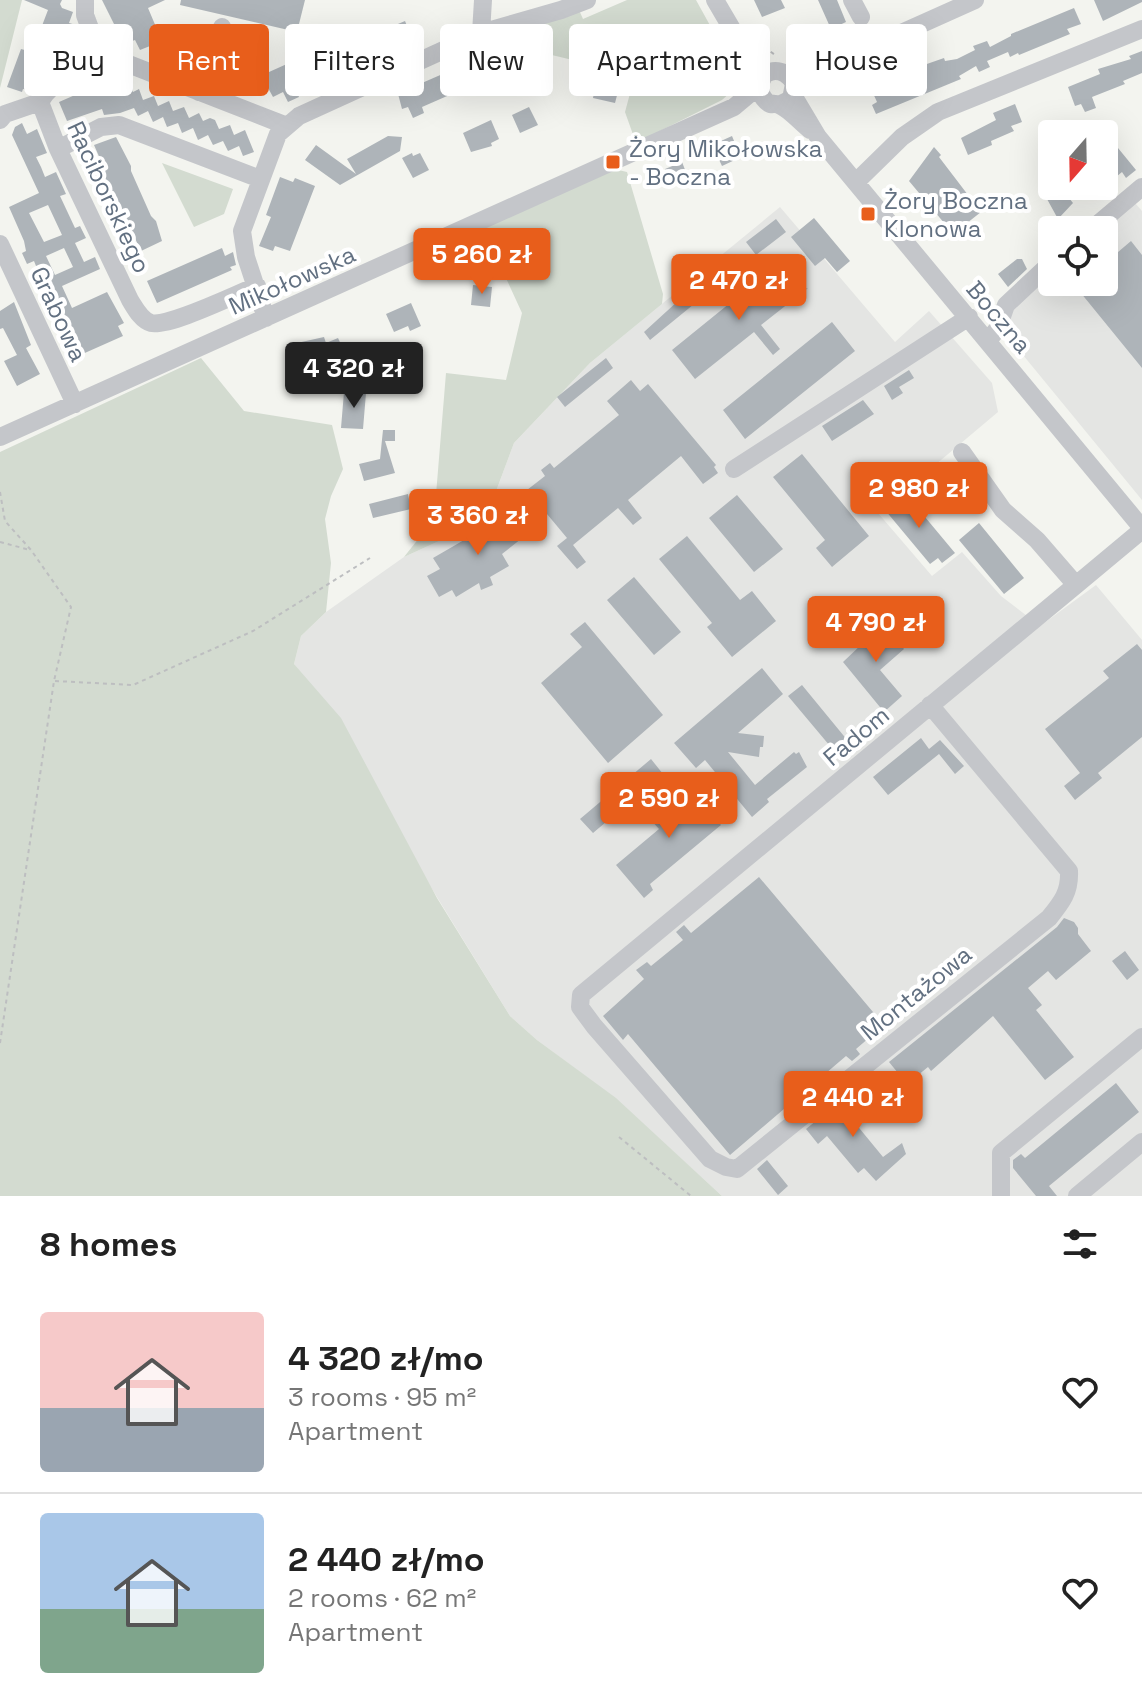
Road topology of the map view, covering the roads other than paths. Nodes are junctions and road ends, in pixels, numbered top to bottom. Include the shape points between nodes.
1 (85, 0) edge
2 (483, 0) edge
3 (587, 0) edge
4 (715, 0) edge
5 (975, 0) edge
6 (88, 24) edge
7 (482, 24) edge
8 (512, 24) edge
9 (1142, 29) edge
10 (440, 52) edge
11 (778, 84) junction
12 (43, 96) edge
13 (209, 96) edge
14 (40, 102) junction
15 (0, 120) edge
16 (287, 126) junction
17 (58, 149) junction
18 (260, 179) junction
19 (856, 182) junction
20 (1142, 187) edge
21 (1108, 216) edge
22 (0, 244) edge
23 (1038, 275) edge
24 (257, 286) junction
25 (969, 317) junction
26 (266, 318) junction
27 (988, 341) junction
28 (75, 404) junction
29 (0, 437) edge
30 (962, 452) dead end
31 (734, 469) dead end
32 (1142, 529) edge
33 (1076, 585) junction
34 (930, 705) junction
35 (600, 979) joint
36 (1136, 1042) edge
37 (1142, 1063) edge
38 (1142, 1142) edge
39 (1001, 1196) edge
40 (1077, 1196) edge

1 - 6 street
2 - 7 street
3 - 8 street
4 - 11 street
5 - 11 street, Mikołowska
9 - 19 street via 938,112 902,137
10 - 16 street
11 - 19 street, Boczna
11 - 26 street, Mikołowska
12 - 14 street, Raciborskiego
13 - 16 street
14 - 15 street
14 - 17 street, Raciborskiego
16 - 18 street via 278,134
17 - 18 street via 101,127 119,125
17 - 24 street, Raciborskiego via 141,317 150,323 168,322
18 - 24 street via 242,231
19 - 25 street, Boczna
20 - 21 street
22 - 28 street, Grabowa
23 - 27 street via 1006,305
24 - 26 street
25 - 27 street, Boczna
25 - 31 street
26 - 28 street, Mikołowska
27 - 32 street, Boczna
28 - 29 street, Mikołowska
30 - 33 street via 1003,510
32 - 33 street, Fadom
33 - 34 street, Fadom
34 - 35 street, Fadom
34 - 35 street, Montażowa via 1069,871 1064,901 1049,918 737,1169 710,1159 580,1007 581,995
36 - 37 street
36 - 39 street via 1001,1153
38 - 40 street

